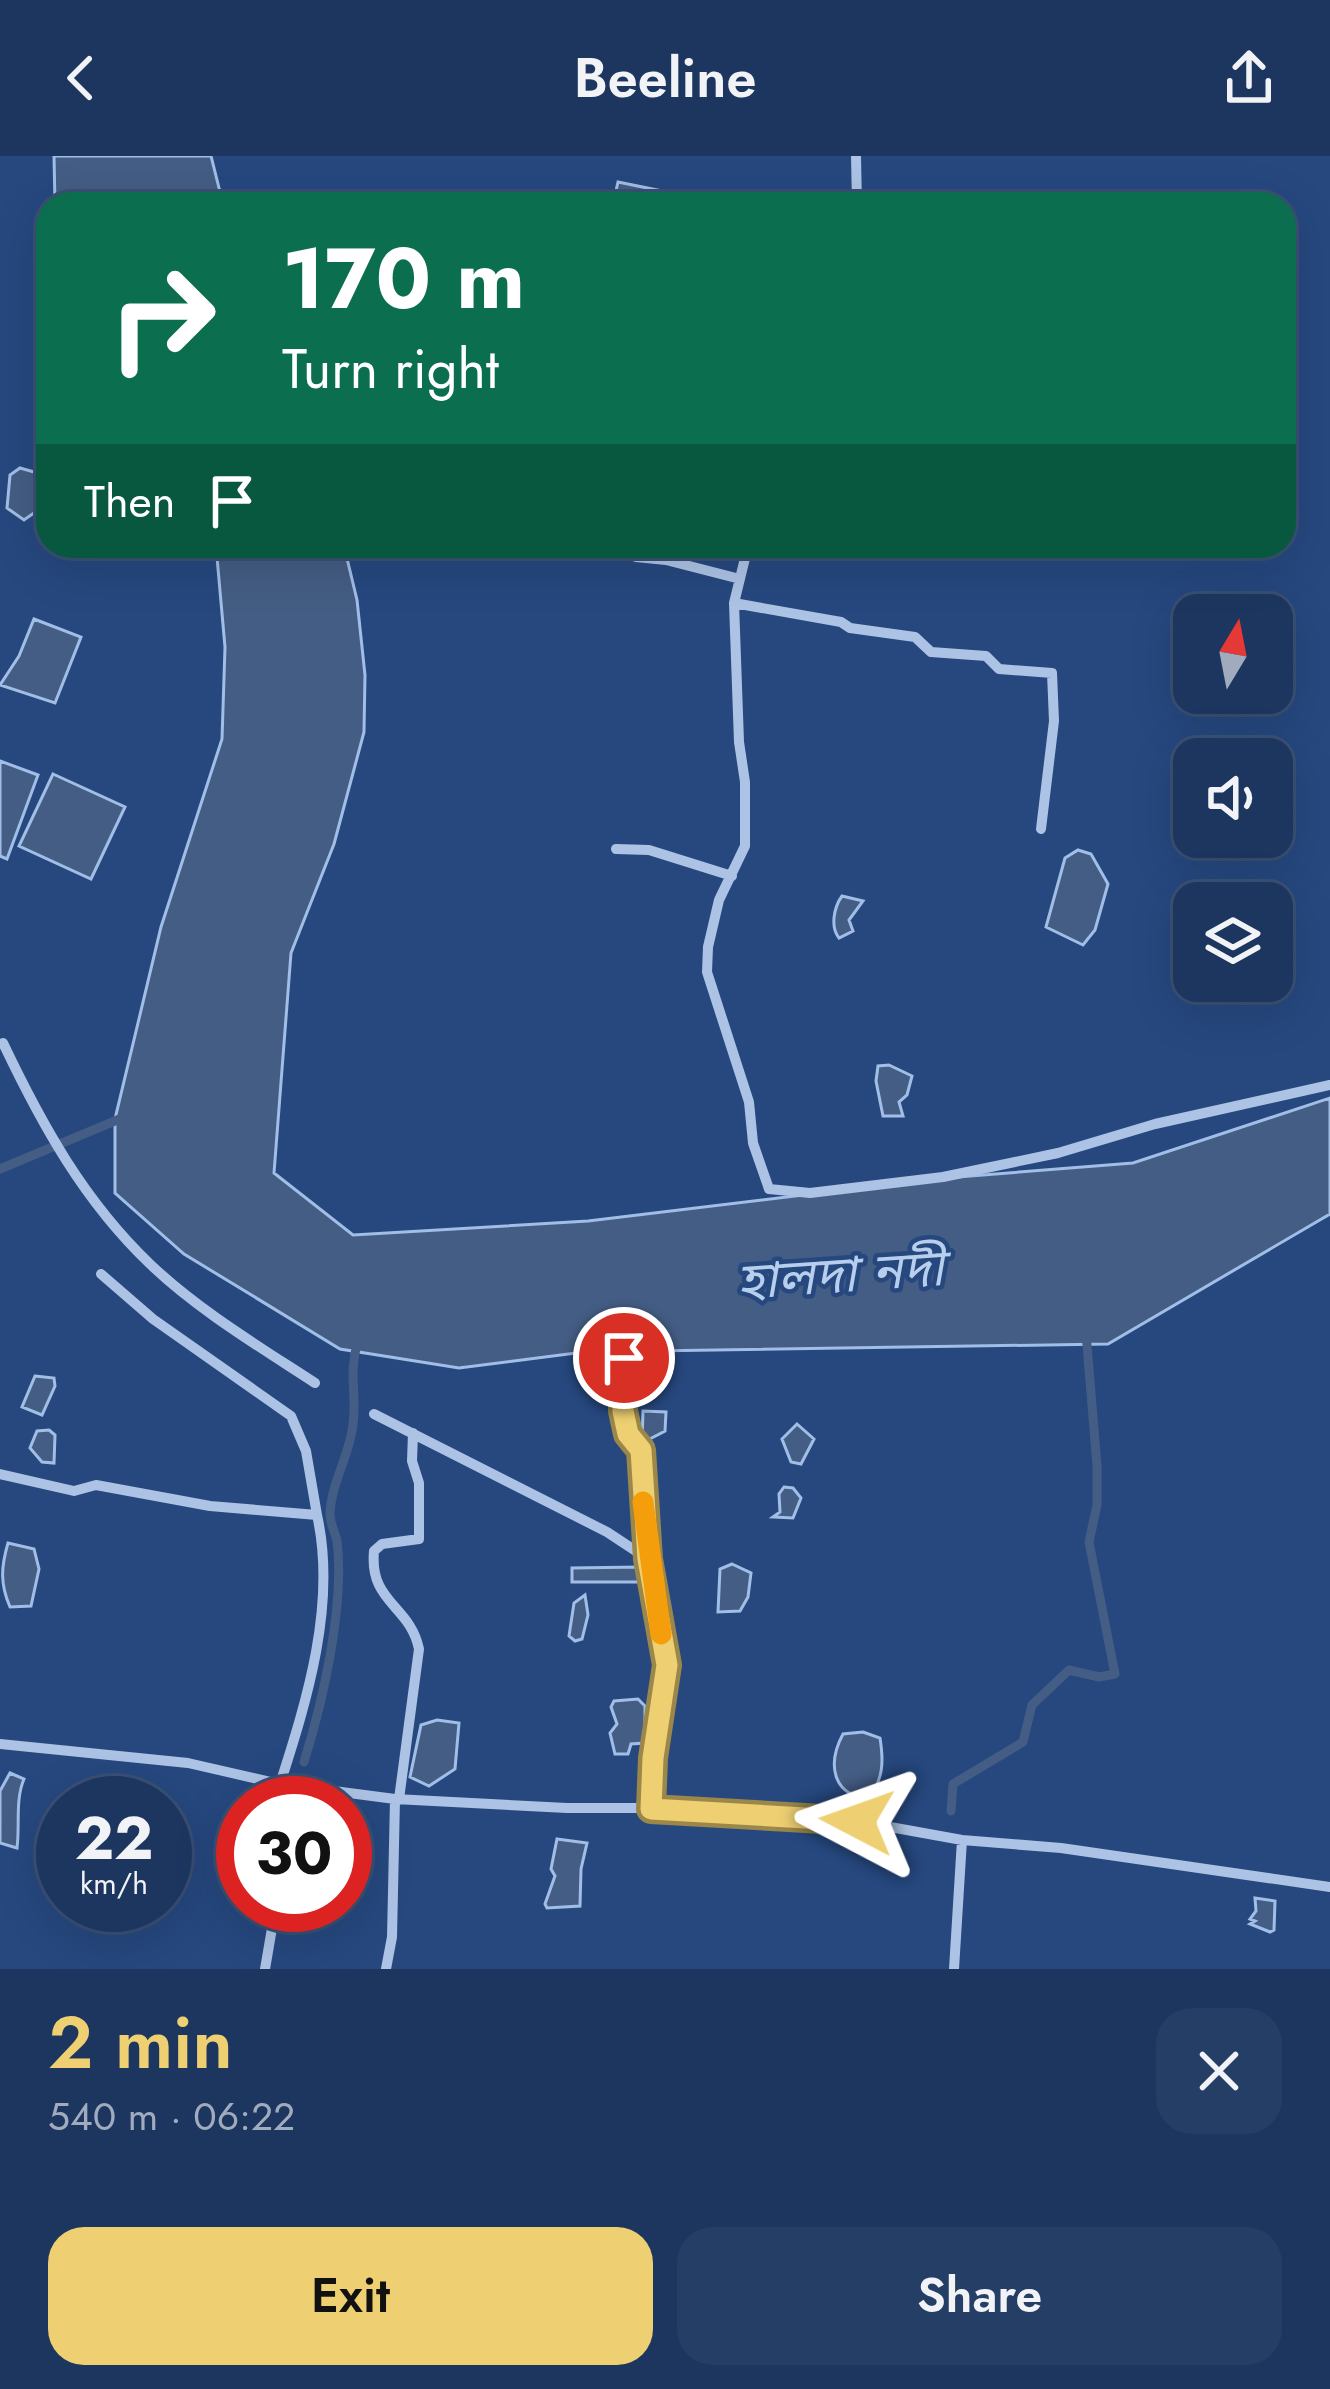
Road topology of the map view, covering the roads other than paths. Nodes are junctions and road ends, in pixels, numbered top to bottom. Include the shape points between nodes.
1 (856, 156) edge
2 (857, 192) edge
3 (647, 558) edge
4 (745, 558) edge
5 (740, 579) junction
6 (734, 603) junction
7 (1041, 829) dead end
8 (616, 849) dead end
9 (732, 876) junction
10 (3, 1043) dead end
11 (1330, 1085) edge
12 (101, 1274) dead end
13 (624, 1358) dead end
14 (315, 1383) dead end
15 (374, 1414) dead end
16 (412, 1432) junction
17 (0, 1474) edge
18 (317, 1515) junction
19 (648, 1559) junction
20 (0, 1744) edge
21 (247, 1776) edge
22 (283, 1776) edge
23 (372, 1796) edge
24 (397, 1799) junction
25 (651, 1809) junction
26 (962, 1840) junction
27 (1330, 1887) edge
28 (271, 1932) edge
29 (265, 1969) edge
30 (386, 1969) edge
31 (954, 1969) edge

1 - 2 street
3 - 5 street
4 - 5 street
5 - 6 street
6 - 7 street via 915,637 931,652 986,656 999,669 1052,674
6 - 9 street via 745,846
8 - 9 street via 650,850
9 - 11 street via 718,900 707,972 749,1102 760,1171 775,1192 943,1177
10 - 14 street via 98,1208 150,1264
12 - 18 street via 291,1416
13 - 19 street via 623,1411 641,1450
15 - 16 street
16 - 19 street
16 - 24 street via 419,1539 382,1544 372,1570 415,1629 419,1649
17 - 18 street via 74,1490 96,1485
18 - 22 street via 324,1544 320,1626
19 - 25 street via 667,1665
20 - 21 street via 188,1762
23 - 24 street
24 - 25 street
24 - 30 street
25 - 26 street via 857,1821
26 - 27 street
26 - 31 street
28 - 29 street

